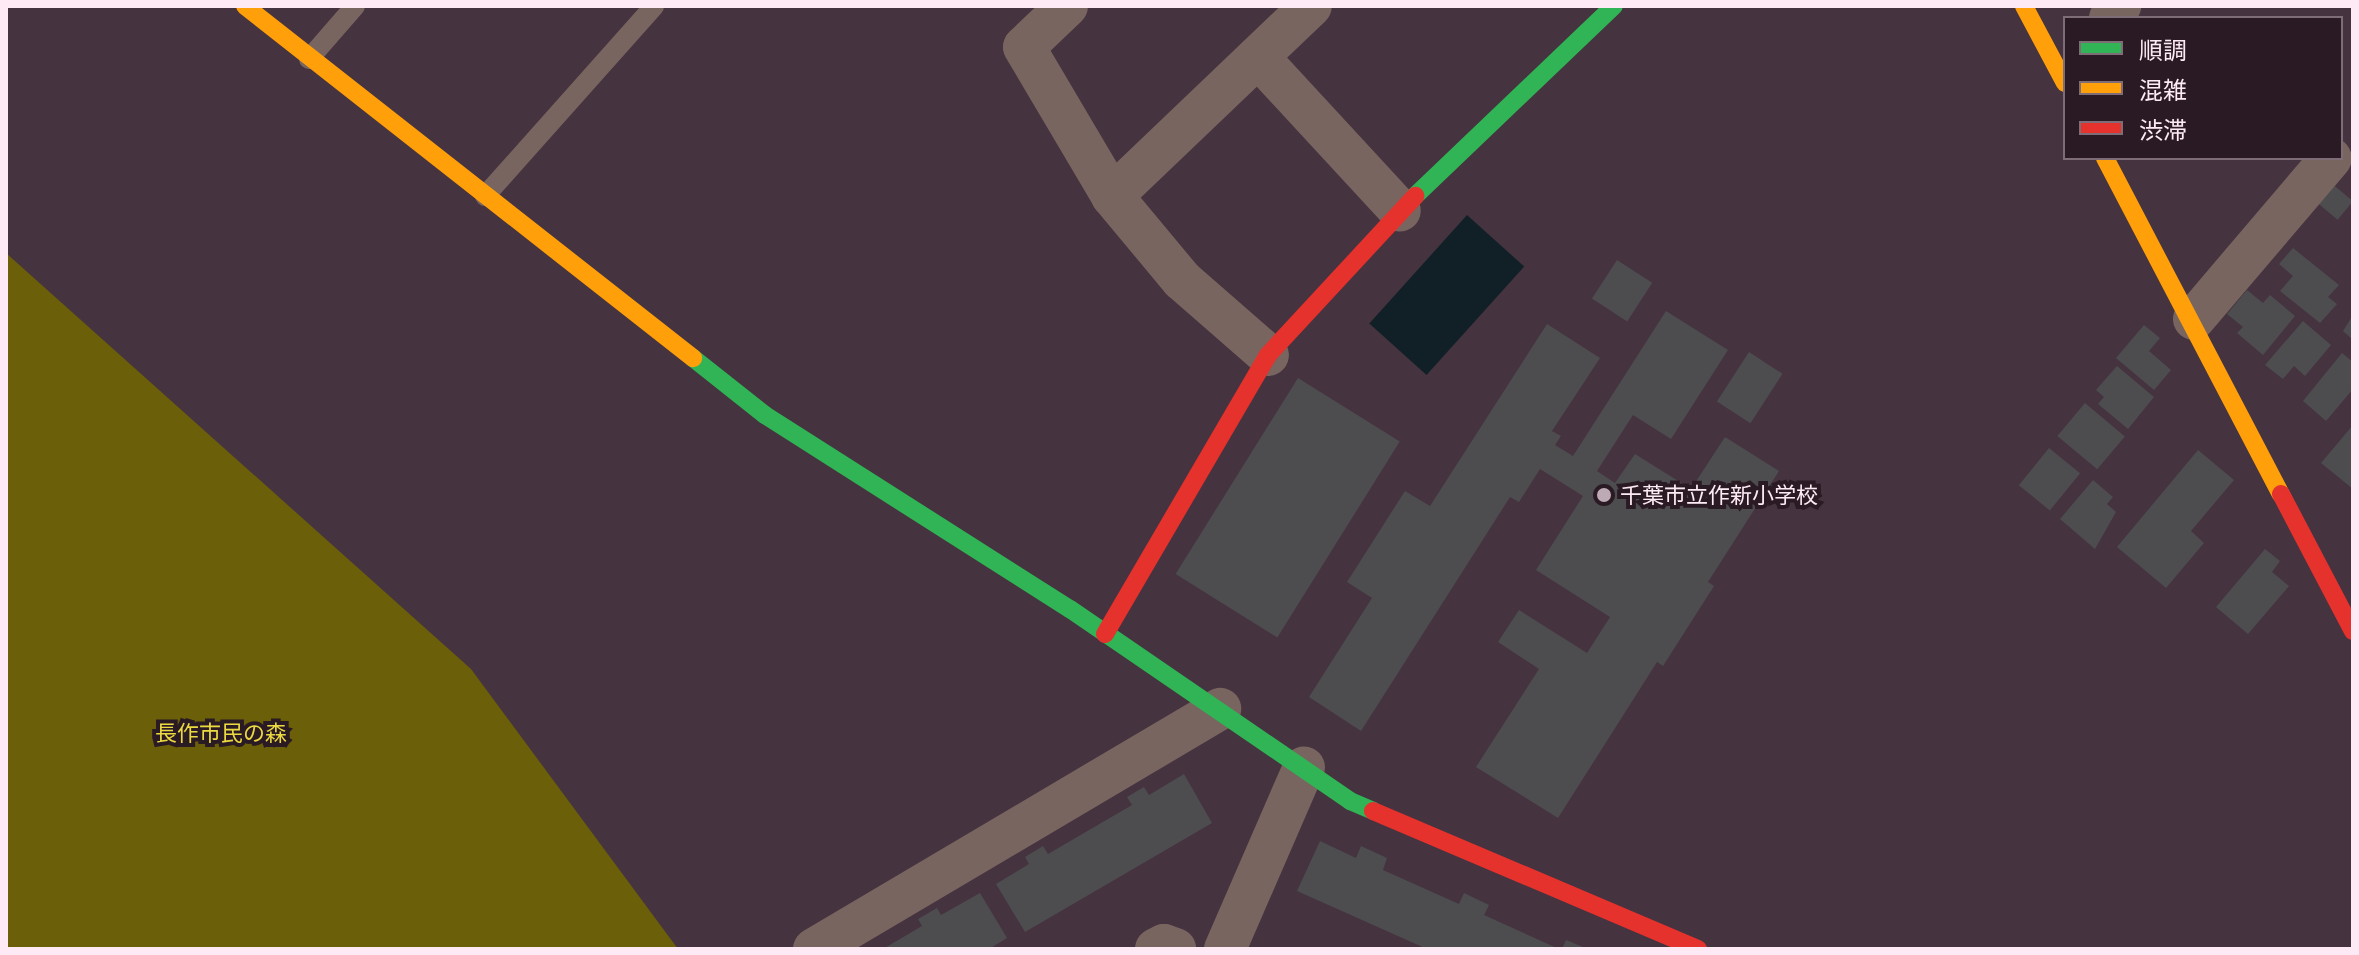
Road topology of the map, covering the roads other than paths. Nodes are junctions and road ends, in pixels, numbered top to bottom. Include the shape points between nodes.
1 (245, 6) edge
2 (355, 6) edge
3 (654, 6) edge
4 (1067, 6) edge
5 (1311, 6) edge
6 (1614, 6) edge
7 (2024, 6) edge
8 (1258, 57) junction
9 (309, 59) junction
10 (2063, 77) edge
11 (2106, 160) edge
12 (2329, 160) edge
13 (485, 196) junction
14 (1112, 196) junction
15 (1400, 211) junction
16 (2194, 319) junction
17 (1268, 355) junction
18 (2352, 625) edge
19 (1105, 634) junction
20 (1220, 709) junction
21 (1304, 767) junction
22 (814, 949) edge
23 (1156, 949) edge
24 (1175, 949) edge
25 (1225, 949) edge
26 (1698, 949) edge

1 - 9 street
2 - 9 lane
3 - 13 lane
4 - 14 street via 1024,47
5 - 8 street
6 - 15 street
7 - 10 street
8 - 14 street
8 - 15 street
9 - 13 street
11 - 16 street
12 - 16 street
13 - 19 street via 765,415
14 - 17 street via 1182,280
15 - 17 street
16 - 18 street
17 - 19 street
19 - 20 street
20 - 21 street
20 - 22 street
21 - 25 street
21 - 26 street via 1350,801
23 - 24 street

